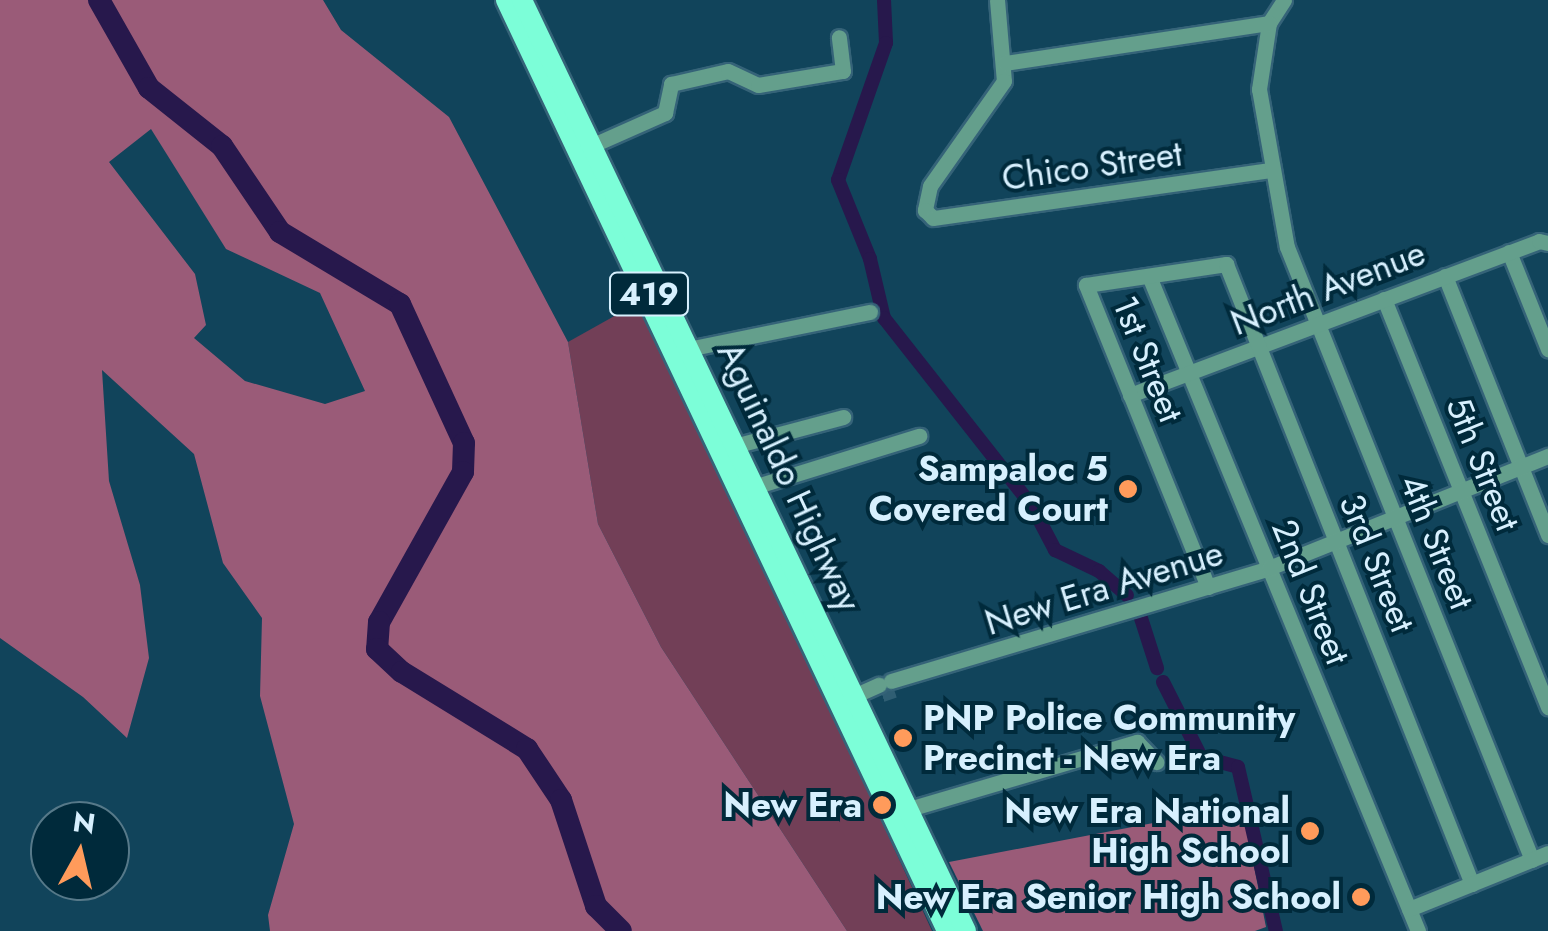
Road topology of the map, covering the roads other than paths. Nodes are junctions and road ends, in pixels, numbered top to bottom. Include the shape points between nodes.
1 (506, 0) edge
2 (522, 0) edge
3 (997, 0) edge
4 (1284, 0) edge
5 (1270, 23) junction
6 (838, 38) dead end
7 (1006, 63) junction
8 (586, 148) junction
9 (1272, 170) junction
10 (1548, 243) edge
11 (1509, 252) junction
12 (1226, 264) joint
13 (1149, 276) junction
14 (1445, 276) junction
15 (1384, 299) junction
16 (870, 312) dead end
17 (1318, 324) junction
18 (1258, 346) junction
19 (684, 349) junction
20 (1548, 349) edge
21 (1189, 373) junction
22 (1130, 394) junction
23 (843, 417) dead end
24 (920, 436) dead end
25 (738, 444) junction
26 (1548, 456) edge
27 (1521, 468) junction
28 (757, 486) junction
29 (1462, 493) junction
30 (1396, 520) junction
31 (1548, 535) edge
32 (1337, 543) junction
33 (1269, 568) junction
34 (1208, 587) junction
35 (853, 698) junction
36 (1548, 706) edge
37 (1156, 762) dead end
38 (909, 809) junction
39 (918, 848) junction
40 (1540, 857) edge
41 (1472, 884) junction
42 (1409, 909) junction
43 (947, 931) edge
44 (966, 931) edge
45 (1418, 931) edge

1 - 8 main road, Aguinaldo Highway / 419
2 - 8 main road, Aguinaldo Highway / 419
3 - 7 street
4 - 5 street
5 - 7 street
5 - 9 street, 4th Street via 1259,89
6 - 8 street via 843,71 758,85 728,71 672,84 665,113
7 - 9 street, Chico Street via 996,97 930,186 925,210 941,219
8 - 19 main road, Aguinaldo Highway / 419
9 - 17 street, 4th Street via 1286,247
10 - 11 street, North Avenue
11 - 14 street, North Avenue
11 - 20 street
12 - 13 street, 1st Street
12 - 18 street, 3rd Street
13 - 21 street, 2nd Street
13 - 22 street, 1st Street via 1086,285
14 - 15 street, North Avenue
14 - 27 street
15 - 17 street, North Avenue
15 - 29 street, 5th Street
16 - 19 street
17 - 18 street, North Avenue
17 - 30 street, 4th Street
18 - 21 street, North Avenue
18 - 32 street, 3rd Street
19 - 25 main road, Aguinaldo Highway / 419
19 - 35 main road, Aguinaldo Highway / 419
21 - 22 street, North Avenue
21 - 33 street, 2nd Street
22 - 34 street, 1st Street
23 - 25 street
24 - 28 street
25 - 28 main road, Aguinaldo Highway / 419
26 - 27 street, New Era Avenue
27 - 29 street, New Era Avenue
27 - 31 street
28 - 35 main road, Aguinaldo Highway / 419
29 - 30 street, New Era Avenue
29 - 36 street, 5th Street
30 - 32 street, New Era Avenue
30 - 40 street, 4th Street
32 - 33 street, New Era Avenue
32 - 41 street, 3rd Street
33 - 34 street, New Era Avenue
33 - 42 street, 2nd Street
34 - 35 street, New Era Avenue
35 - 38 main road, Aguinaldo Highway / 419
35 - 39 main road, Aguinaldo Highway / 419
37 - 38 street via 1137,742
38 - 39 main road, Aguinaldo Highway / 419
39 - 43 main road, Aguinaldo Highway / 419
39 - 44 main road, Aguinaldo Highway / 419
40 - 41 street
41 - 42 street
42 - 45 street, 2nd Street

